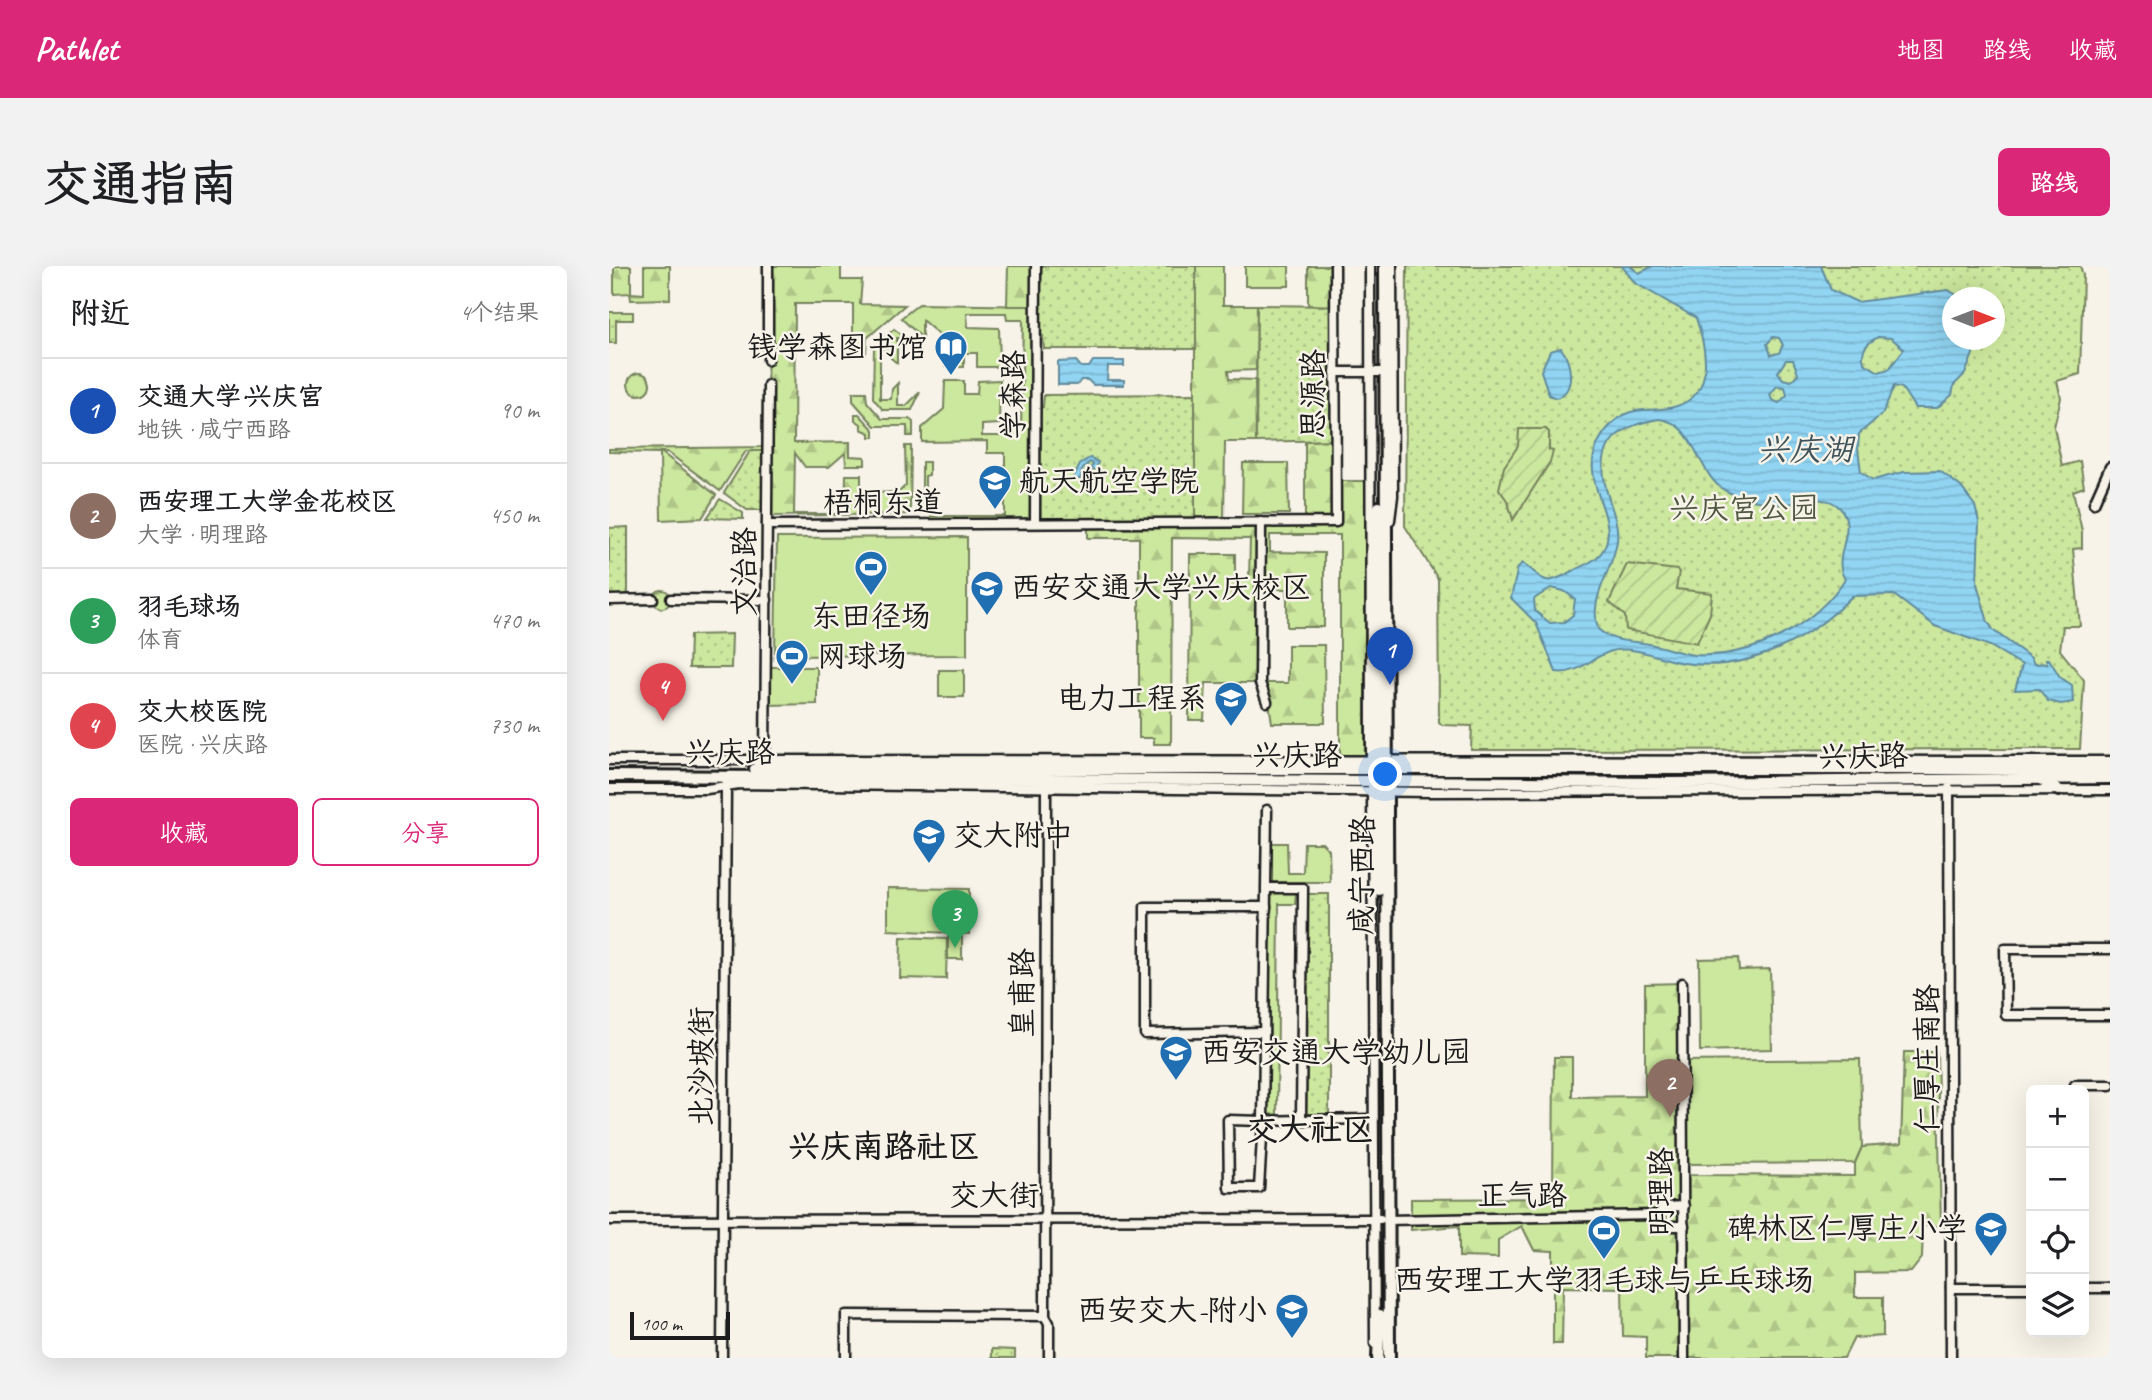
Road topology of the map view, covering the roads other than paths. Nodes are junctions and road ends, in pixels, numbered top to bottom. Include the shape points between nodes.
1 (768, 266) edge
2 (1036, 266) edge
3 (1335, 266) edge
4 (1370, 266) edge
5 (1378, 266) edge
6 (1385, 266) edge
7 (1392, 266) edge
8 (768, 360) dead end
9 (1378, 371) junction
10 (1335, 372) junction
11 (768, 385) dead end
12 (2110, 467) edge
13 (1379, 495) junction
14 (2094, 503) dead end
15 (1261, 522) junction
16 (1336, 522) joint
17 (1035, 523) junction
18 (767, 525) junction
19 (1371, 527) junction
20 (1388, 544) junction
21 (653, 599) dead end
22 (671, 599) dead end
23 (609, 600) edge
24 (767, 600) junction
25 (1267, 702) dead end
26 (609, 760) edge
27 (765, 760) junction
28 (2110, 761) edge
29 (609, 769) edge
30 (2110, 769) edge
31 (1380, 775) junction
32 (1949, 775) junction
33 (609, 776) edge
34 (1046, 778) junction
35 (2110, 778) edge
36 (2040, 779) junction
37 (726, 781) junction
38 (609, 789) edge
39 (2059, 790) junction
40 (2110, 790) edge
41 (1267, 810) dead end
42 (1266, 888) junction
43 (1266, 907) junction
44 (2110, 949) edge
45 (1682, 983) dead end
46 (2110, 1015) edge
47 (1264, 1032) junction
48 (2089, 1085) edge
49 (2110, 1085) edge
50 (1301, 1119) junction
51 (1373, 1119) junction
52 (1263, 1121) junction
53 (1684, 1206) junction
54 (1658, 1215) junction
55 (1044, 1217) junction
56 (1383, 1219) junction
57 (609, 1220) edge
58 (722, 1221) junction
59 (1684, 1226) junction
60 (1951, 1288) junction
61 (2026, 1288) edge
62 (2089, 1288) edge
63 (2110, 1289) edge
64 (1045, 1316) junction
65 (723, 1358) edge
66 (846, 1358) edge
67 (1049, 1358) edge
68 (1377, 1358) edge
69 (1389, 1358) edge
70 (1684, 1358) edge
71 (1951, 1358) edge

1 - 8 street
2 - 17 street, 学森路
3 - 10 street, 思源路
4 - 9 street
5 - 9 main road, 咸宁西路
6 - 9 main road, 咸宁西路
7 - 20 street via 1393,496
9 - 10 street
9 - 13 main road, 咸宁西路
9 - 19 street
9 - 20 main road, 咸宁西路
10 - 16 street, 思源路
11 - 18 street, 文治路
12 - 14 street
13 - 19 main road
13 - 31 main road, 咸宁西路
15 - 16 street, 梧桐东道
15 - 17 street, 梧桐东道
15 - 25 street via 1260,683
17 - 18 street, 梧桐东道
18 - 24 street, 文治路
19 - 31 street
20 - 31 main road, 咸宁西路
21 - 23 street
22 - 24 street
24 - 27 street, 文治路
26 - 27 street
27 - 31 street
28 - 32 street
29 - 34 main road, 兴庆路
30 - 32 main road, 兴庆路
31 - 32 main road, 兴庆路
31 - 32 street
31 - 34 main road, 兴庆路
31 - 34 street
31 - 51 street
31 - 56 main road, 咸宁西路
31 - 56 main road, 咸宁西路 via 1388,865
32 - 36 main road, 兴庆路
32 - 39 street
32 - 60 street, 仁厚庄南路
33 - 37 main road, 兴庆路
34 - 37 main road, 兴庆路
34 - 55 street, 皇甫路
35 - 36 main road, 兴庆路
36 - 39 main road
37 - 38 street
37 - 58 street, 北沙坡街
39 - 40 street
41 - 42 street
42 - 43 street
42 - 50 street via 1303,888
43 - 47 street
43 - 47 street via 1145,907 1145,1034
44 - 46 street via 2005,948 2006,1015
45 - 53 street, 明理路
47 - 52 street
48 - 49 street
50 - 51 street
50 - 52 street
51 - 56 street
52 - 52 street via 1228,1120 1229,1188 1259,1188
53 - 54 street via 1664,1207
53 - 59 street, 明理路
54 - 56 street, 正气路
54 - 59 street via 1664,1226
55 - 56 street, 交大街
55 - 58 street, 交大街
55 - 64 street, 皇甫路
56 - 68 main road, 咸宁西路
56 - 69 main road, 咸宁西路
57 - 58 street, 交大街
58 - 65 street, 北沙坡街
59 - 70 street, 明理路
60 - 61 street
60 - 71 street, 仁厚庄南路
62 - 63 street
64 - 66 street via 846,1315
64 - 67 street, 皇甫路

